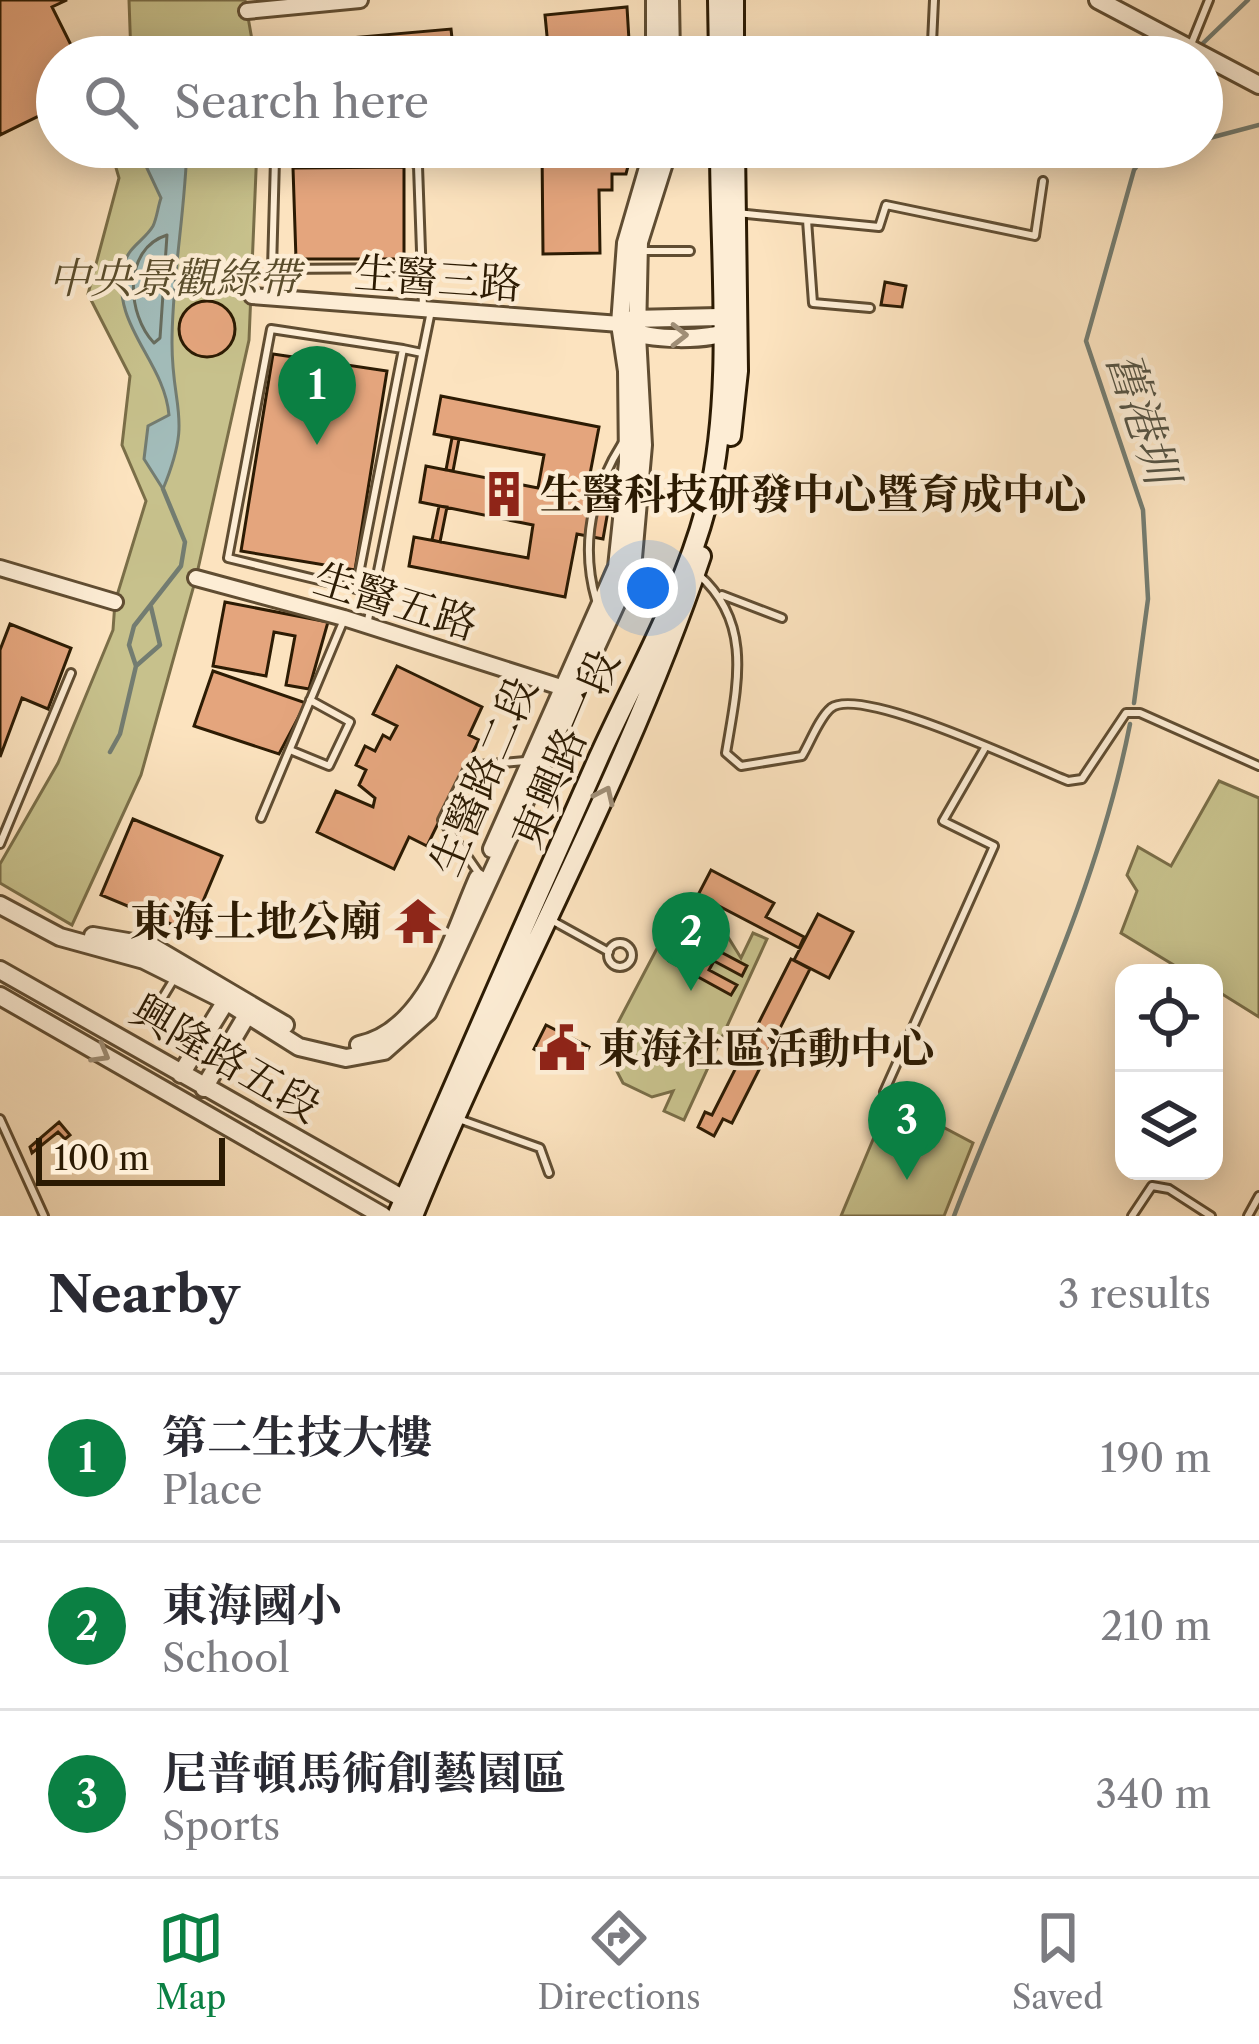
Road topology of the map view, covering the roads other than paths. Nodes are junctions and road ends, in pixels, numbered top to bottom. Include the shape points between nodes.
1 (360, 0) edge
2 (655, 0) edge
3 (670, 0) edge
4 (718, 0) edge
5 (734, 0) edge
6 (934, 0) edge
7 (1098, 0) edge
8 (1209, 0) edge
9 (247, 11) dead end
10 (655, 36) edge
11 (670, 36) edge
12 (719, 36) edge
13 (734, 36) edge
14 (932, 36) edge
15 (1165, 36) edge
16 (1199, 36) edge
17 (1223, 64) edge
18 (1255, 77) edge
19 (275, 168) edge
20 (418, 168) edge
21 (648, 168) edge
22 (664, 168) edge
23 (721, 168) edge
24 (736, 168) edge
25 (1043, 182) dead end
26 (736, 213) junction
27 (807, 220) junction
28 (639, 251) junction
29 (690, 251) dead end
30 (422, 268) junction
31 (252, 296) dead end
32 (870, 308) dead end
33 (427, 310) junction
34 (620, 324) junction
35 (638, 326) junction
36 (726, 326) junction
37 (403, 349) junction
38 (422, 353) junction
39 (628, 434) junction
40 (690, 569) junction
41 (1, 571) edge
42 (196, 578) dead end
43 (356, 589) junction
44 (373, 594) junction
45 (722, 595) junction
46 (115, 602) dead end
47 (599, 612) junction
48 (344, 618) junction
49 (782, 618) dead end
50 (366, 626) junction
51 (71, 673) dead end
52 (567, 689) junction
53 (310, 700) junction
54 (985, 748) junction
55 (290, 750) junction
56 (528, 761) junction
57 (1259, 766) edge
58 (261, 818) dead end
59 (0, 844) edge
60 (479, 875) junction
61 (0, 894) edge
62 (0, 905) edge
63 (540, 915) junction
64 (609, 952) dead end
65 (0, 970) edge
66 (176, 976) junction
67 (0, 996) edge
68 (238, 1005) junction
69 (154, 1012) dead end
70 (181, 1074) junction
71 (203, 1088) junction
72 (884, 1092) dead end
73 (453, 1117) junction
74 (0, 1119) edge
75 (549, 1173) dead end
76 (1259, 1196) edge
77 (408, 1210) edge
78 (44, 1216) edge
79 (382, 1216) edge
80 (1132, 1216) edge
81 (1211, 1216) edge
82 (1248, 1216) edge

1 - 9 street
2 - 10 street
3 - 11 street
4 - 12 main road
5 - 13 main road
6 - 14 lane
7 - 15 street
8 - 16 lane
17 - 18 street
19 - 30 lane via 272,268
20 - 30 lane
21 - 34 street, 生醫路二段 via 626,243
22 - 28 street, 生醫路二段
23 - 36 main road, 東興路一段
24 - 26 main road, 東興路一段
25 - 27 lane via 1036,236 886,205 879,227
26 - 27 lane
26 - 36 main road, 東興路一段
27 - 32 lane via 813,303
28 - 29 lane
28 - 35 street, 生醫路二段
30 - 33 lane
31 - 33 street, 生醫三路
33 - 34 street, 生醫三路
33 - 38 lane
34 - 35 street
34 - 39 street, 生醫路二段
35 - 36 street
35 - 52 street, 生醫路二段 via 644,446 632,568
36 - 40 main road, 東興路一段 via 722,418
37 - 38 lane
37 - 43 lane
37 - 43 lane via 272,329 228,558
38 - 44 lane
39 - 47 street, 生醫路二段 via 622,545
39 - 47 lane via 592,511 586,566
40 - 45 lane
40 - 63 main road, 東興路一段
41 - 46 street
42 - 48 street, 生醫五路
43 - 44 lane
44 - 50 lane
45 - 49 lane
45 - 54 lane via 737,630 726,753 741,766 802,756 831,708 852,701
47 - 52 street, 生醫路二段
48 - 50 street, 生醫五路
48 - 53 lane
50 - 52 street, 生醫五路
51 - 59 lane
52 - 56 street, 生醫路二段
52 - 68 street, 生醫路二段 via 448,973 407,1036 384,1052 346,1058 299,1047
53 - 55 lane
53 - 55 lane via 350,722 329,766
54 - 57 lane via 1068,781 1082,779 1126,713 1140,713
54 - 72 lane via 944,821 994,846
55 - 58 lane
56 - 60 street, 生醫路二段
56 - 60 lane via 469,766 442,820
60 - 68 street, 生醫路二段 via 414,1011 379,1041 346,1048 307,1039
61 - 68 street, 生醫路二段 via 72,932 151,946
62 - 66 street, 生醫路二段 via 60,938
63 - 64 lane
63 - 73 main road, 東興路一段
63 - 77 main road, 東興路一段 via 473,1033
65 - 70 street, 興隆路五段
66 - 68 street, 生醫路二段
66 - 69 lane
67 -> 79 street, 興隆路五段
68 - 70 street
68 - 71 street
70 - 71 street, 興隆路五段
71 - 77 street, 興隆路五段
73 - 75 lane via 540,1148
73 - 77 main road, 東興路一段
74 - 78 lane
76 - 82 lane
80 - 81 lane via 1152,1186

